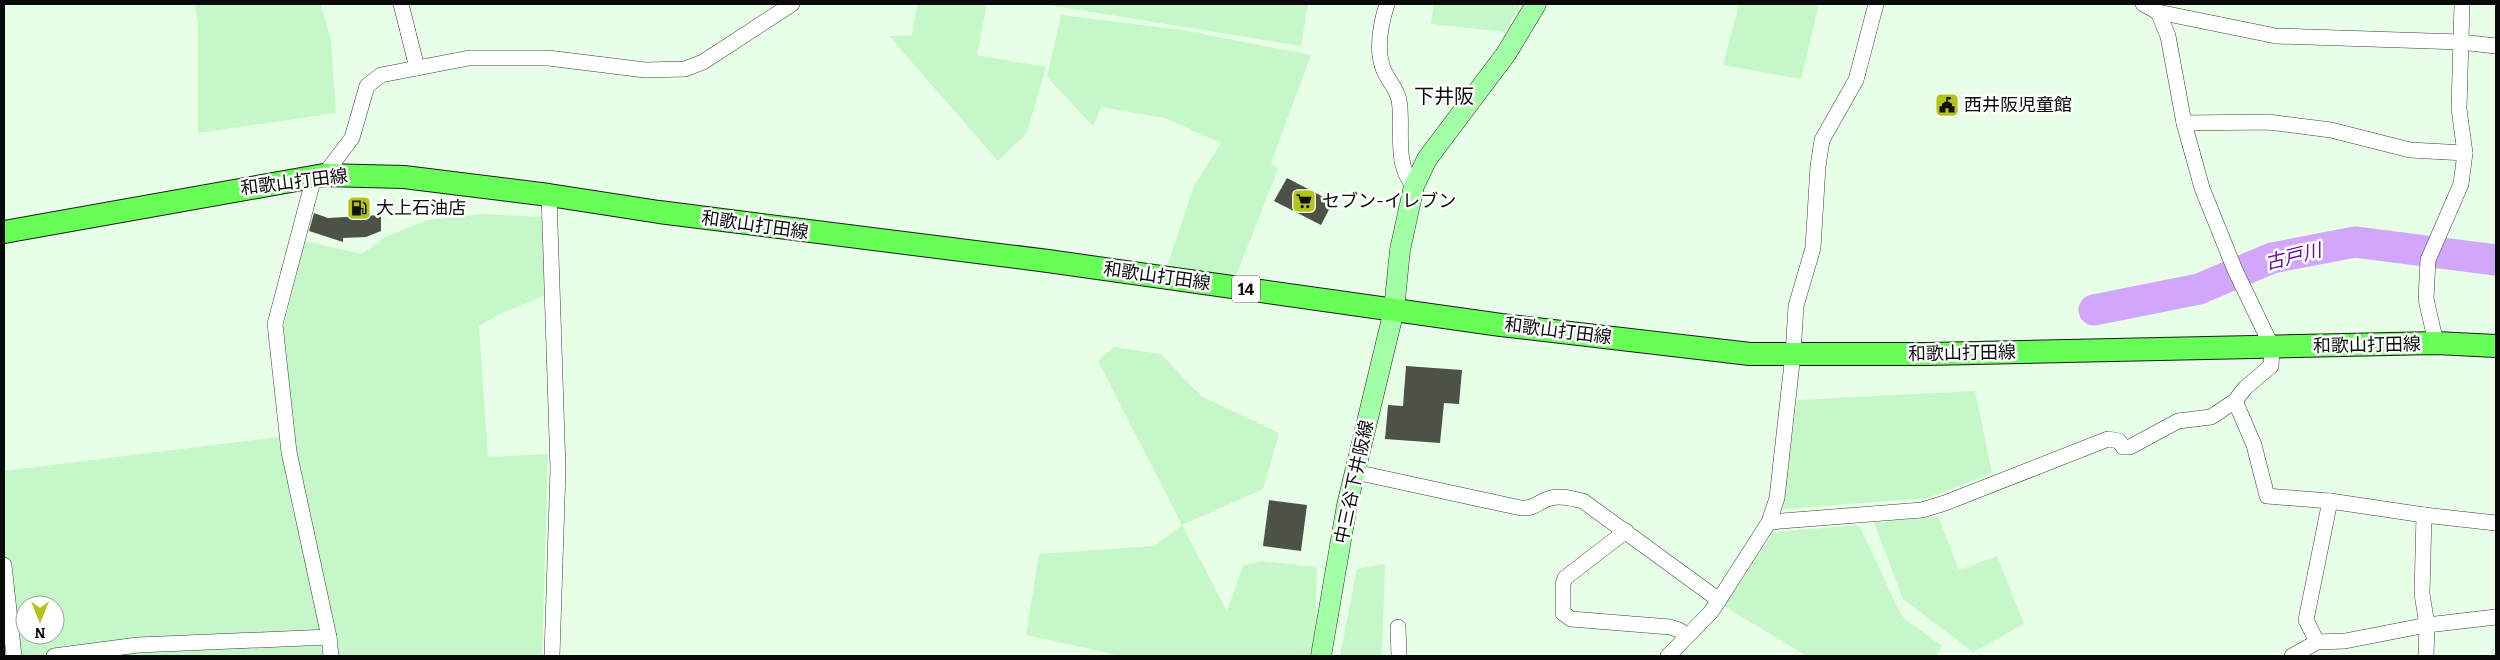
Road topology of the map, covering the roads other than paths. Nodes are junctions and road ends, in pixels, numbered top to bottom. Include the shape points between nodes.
1 (401, 4) edge
2 (792, 4) edge
3 (1387, 4) edge
4 (1536, 4) edge
5 (1876, 4) edge
6 (2143, 4) edge
7 (2462, 4) edge
8 (2158, 12) junction
9 (2461, 42) junction
10 (2496, 46) edge
11 (416, 68) junction
12 (2184, 123) junction
13 (2465, 153) junction
14 (319, 176) junction
15 (1414, 186) junction
16 (548, 195) junction
17 (4, 232) edge
18 (1394, 310) junction
19 (2436, 343) junction
20 (2496, 346) edge
21 (2272, 347) junction
22 (1794, 354) junction
23 (2235, 401) junction
24 (1355, 472) junction
25 (2330, 501) junction
26 (2424, 515) junction
27 (1769, 522) junction
28 (2496, 523) edge
29 (1626, 531) junction
30 (4, 565) edge
31 (1719, 600) junction
32 (2496, 617) edge
33 (2428, 625) junction
34 (1398, 627) dead end
35 (1687, 636) junction
36 (329, 637) junction
37 (2317, 642) junction
38 (14, 656) edge
39 (54, 656) edge
40 (331, 656) edge
41 (552, 656) edge
42 (1320, 656) edge
43 (1399, 656) edge
44 (1668, 656) edge
45 (2292, 656) edge
46 (2426, 656) edge

1 - 11 street
2 - 11 street via 703,62 685,69 645,70 548,58 468,58
3 - 15 street via 1380,32 1382,66 1399,100 1405,176
4 - 15 main road, 中三谷下井阪線 via 1506,54 1428,159
5 - 22 street via 1856,80 1822,140 1813,248 1796,306
6 - 8 street
7 - 9 street
8 - 9 street via 2276,36
8 - 12 street via 2168,36
9 - 10 street
9 - 13 street via 2459,109
11 - 14 street via 381,75 367,86 352,138
12 - 13 street via 2268,122 2330,130 2410,150
12 - 21 street via 2202,188 2234,270
13 - 19 street via 2461,184 2428,260 2426,299
14 - 16 main road, 和歌山打田線 / 14 via 404,177
14 - 17 main road, 和歌山打田線 / 14
14 - 36 street via 275,324 290,452
15 - 18 main road, 中三谷下井阪線 via 1400,250
16 - 18 main road, 和歌山打田線 / 14
16 - 41 street via 558,468
18 - 22 main road, 和歌山打田線 / 14 via 1750,354
18 - 24 main road, 中三谷下井阪線
19 - 20 main road, 和歌山打田線 / 14
19 - 21 main road, 和歌山打田線 / 14
21 - 22 main road, 和歌山打田線 / 14
21 - 23 street via 2271,366
22 - 27 street via 1777,498
23 - 25 street via 2254,445 2267,496
23 - 27 street via 2211,417 2178,421 2130,447 2108,439 1922,510
24 - 29 street via 1520,508 1531,509 1551,498 1574,499 1583,501
24 - 42 main road, 中三谷下井阪線 via 1346,505
25 - 26 street
25 - 37 street via 2306,620
26 - 28 street
26 - 33 street via 2422,594
27 - 31 street
29 - 31 street
29 - 35 street via 1565,578 1563,613 1571,619 1670,627
30 - 38 street
31 - 35 street
32 - 33 street
33 - 37 street via 2345,641
33 - 46 street
34 - 43 street
35 - 44 street
36 - 39 street via 138,645
36 - 40 street
37 - 45 street

